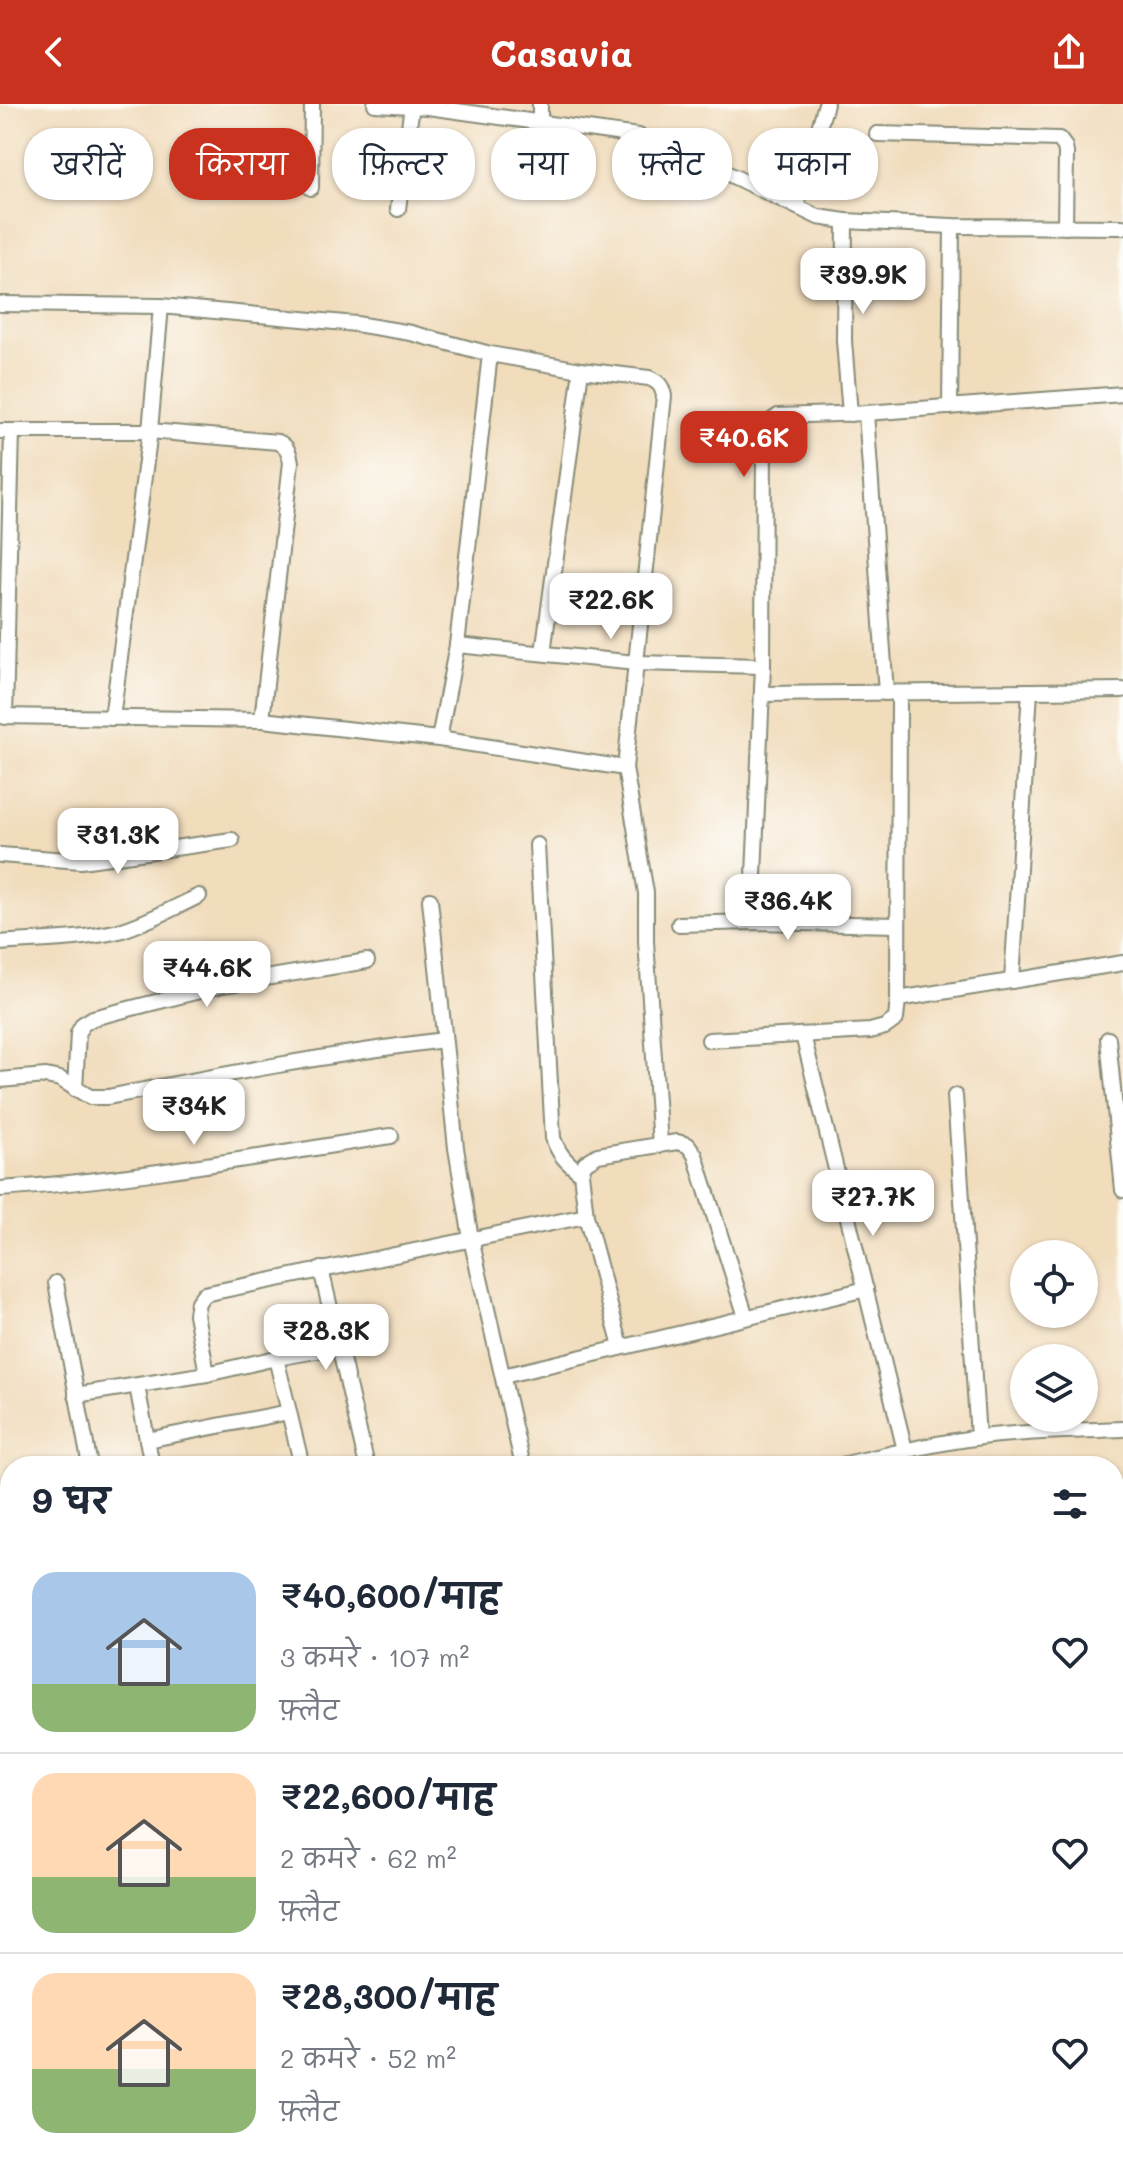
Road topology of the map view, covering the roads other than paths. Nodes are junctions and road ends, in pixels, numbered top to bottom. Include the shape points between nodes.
1 (312, 104) edge
2 (375, 104) edge
3 (540, 104) edge
4 (826, 104) edge
5 (412, 105) edge
6 (428, 105) edge
7 (540, 121) junction
8 (312, 128) edge
9 (878, 134) edge
10 (796, 206) junction
11 (398, 209) dead end
12 (845, 221) junction
13 (952, 226) junction
14 (1065, 227) junction
15 (1123, 227) edge
16 (0, 304) edge
17 (161, 306) junction
18 (490, 354) junction
19 (581, 370) junction
20 (1123, 394) edge
21 (950, 407) junction
22 (866, 413) junction
23 (850, 414) junction
24 (6, 431) edge
25 (150, 431) junction
26 (457, 645) junction
27 (543, 653) junction
28 (636, 663) junction
29 (763, 666) junction
30 (1123, 690) edge
31 (1030, 691) junction
32 (892, 693) junction
33 (762, 694) junction
34 (2, 716) edge
35 (112, 718) junction
36 (262, 720) junction
37 (439, 739) junction
38 (625, 768) junction
39 (232, 840) dead end
40 (537, 845) dead end
41 (0, 855) edge
42 (199, 896) dead end
43 (430, 900) dead end
44 (752, 922) junction
45 (679, 924) dead end
46 (898, 925) junction
47 (0, 943) edge
48 (367, 961) dead end
49 (1123, 963) edge
50 (1012, 981) junction
51 (898, 999) junction
52 (803, 1035) junction
53 (1108, 1039) dead end
54 (444, 1040) junction
55 (709, 1040) dead end
56 (0, 1080) edge
57 (75, 1089) junction
58 (955, 1096) dead end
59 (391, 1136) dead end
60 (660, 1145) junction
61 (581, 1173) junction
62 (0, 1189) edge
63 (1123, 1190) edge
64 (586, 1216) junction
65 (471, 1239) junction
66 (321, 1269) junction
67 (56, 1283) dead end
68 (866, 1289) junction
69 (746, 1317) junction
70 (339, 1347) junction
71 (621, 1347) junction
72 (276, 1358) junction
73 (207, 1374) junction
74 (503, 1376) junction
75 (137, 1386) junction
76 (76, 1395) junction
77 (289, 1412) junction
78 (1123, 1429) edge
79 (978, 1437) junction
80 (147, 1440) junction
81 (905, 1450) junction
82 (88, 1456) edge
83 (150, 1456) edge
84 (300, 1456) edge
85 (365, 1456) edge
86 (521, 1456) edge
87 (880, 1456) edge

1 - 8 street
2 - 5 street
3 - 7 street
4 - 10 street
5 - 6 street
5 - 11 street
6 - 7 street
7 - 10 street via 638,136
9 - 14 street via 1059,139 1066,153
10 - 12 street via 818,217
12 - 13 street
12 - 23 street via 844,341
13 - 14 street
13 - 21 street
14 - 15 street
16 - 17 street
17 - 18 street via 356,324
17 - 25 street
18 - 19 street
18 - 26 street
19 - 27 street
19 - 28 street via 649,378 662,387 664,396
20 - 21 street
21 - 22 street
22 - 23 street
22 - 32 street
23 - 29 street via 778,416 766,425
24 - 25 street
24 - 34 street
25 - 35 street
25 - 36 street via 278,442 288,451 291,462
26 - 27 street
26 - 37 street
27 - 28 street
28 - 29 street
28 - 38 street
29 - 33 street
30 - 31 street
31 - 32 street
31 - 50 street
32 - 33 street
32 - 46 street
33 - 44 street
34 - 35 street
35 - 36 street
36 - 37 street
37 - 38 street
38 - 60 street via 646,893
39 - 41 street via 81,861
40 - 61 street via 553,1138 565,1161
42 - 47 street via 118,931
43 - 54 street
44 - 45 street
44 - 46 street
46 - 51 street
48 - 57 street via 223,985 93,1018 78,1033
49 - 50 street
50 - 51 street
51 - 52 street via 896,1019 885,1027
52 - 55 street
52 - 68 street
53 - 63 street
54 - 57 street via 108,1097 90,1097
54 - 65 street
56 - 57 street via 46,1076
58 - 79 street
59 - 62 street via 148,1173
60 - 61 street via 598,1155
60 - 69 street via 688,1145 695,1155
61 - 64 street
64 - 65 street
64 - 71 street
65 - 66 street
65 - 74 street
66 - 70 street
66 - 73 street via 204,1294 196,1314
67 - 76 street
68 - 69 street
68 - 81 street
69 - 71 street
70 - 72 street
70 - 85 street
71 - 74 street
72 - 73 street
72 - 77 street
73 - 75 street
74 - 86 street
75 - 76 street
75 - 80 street
76 - 82 street
77 - 80 street
77 - 84 street
78 - 79 street
79 - 81 street
80 - 83 street
81 - 87 street

